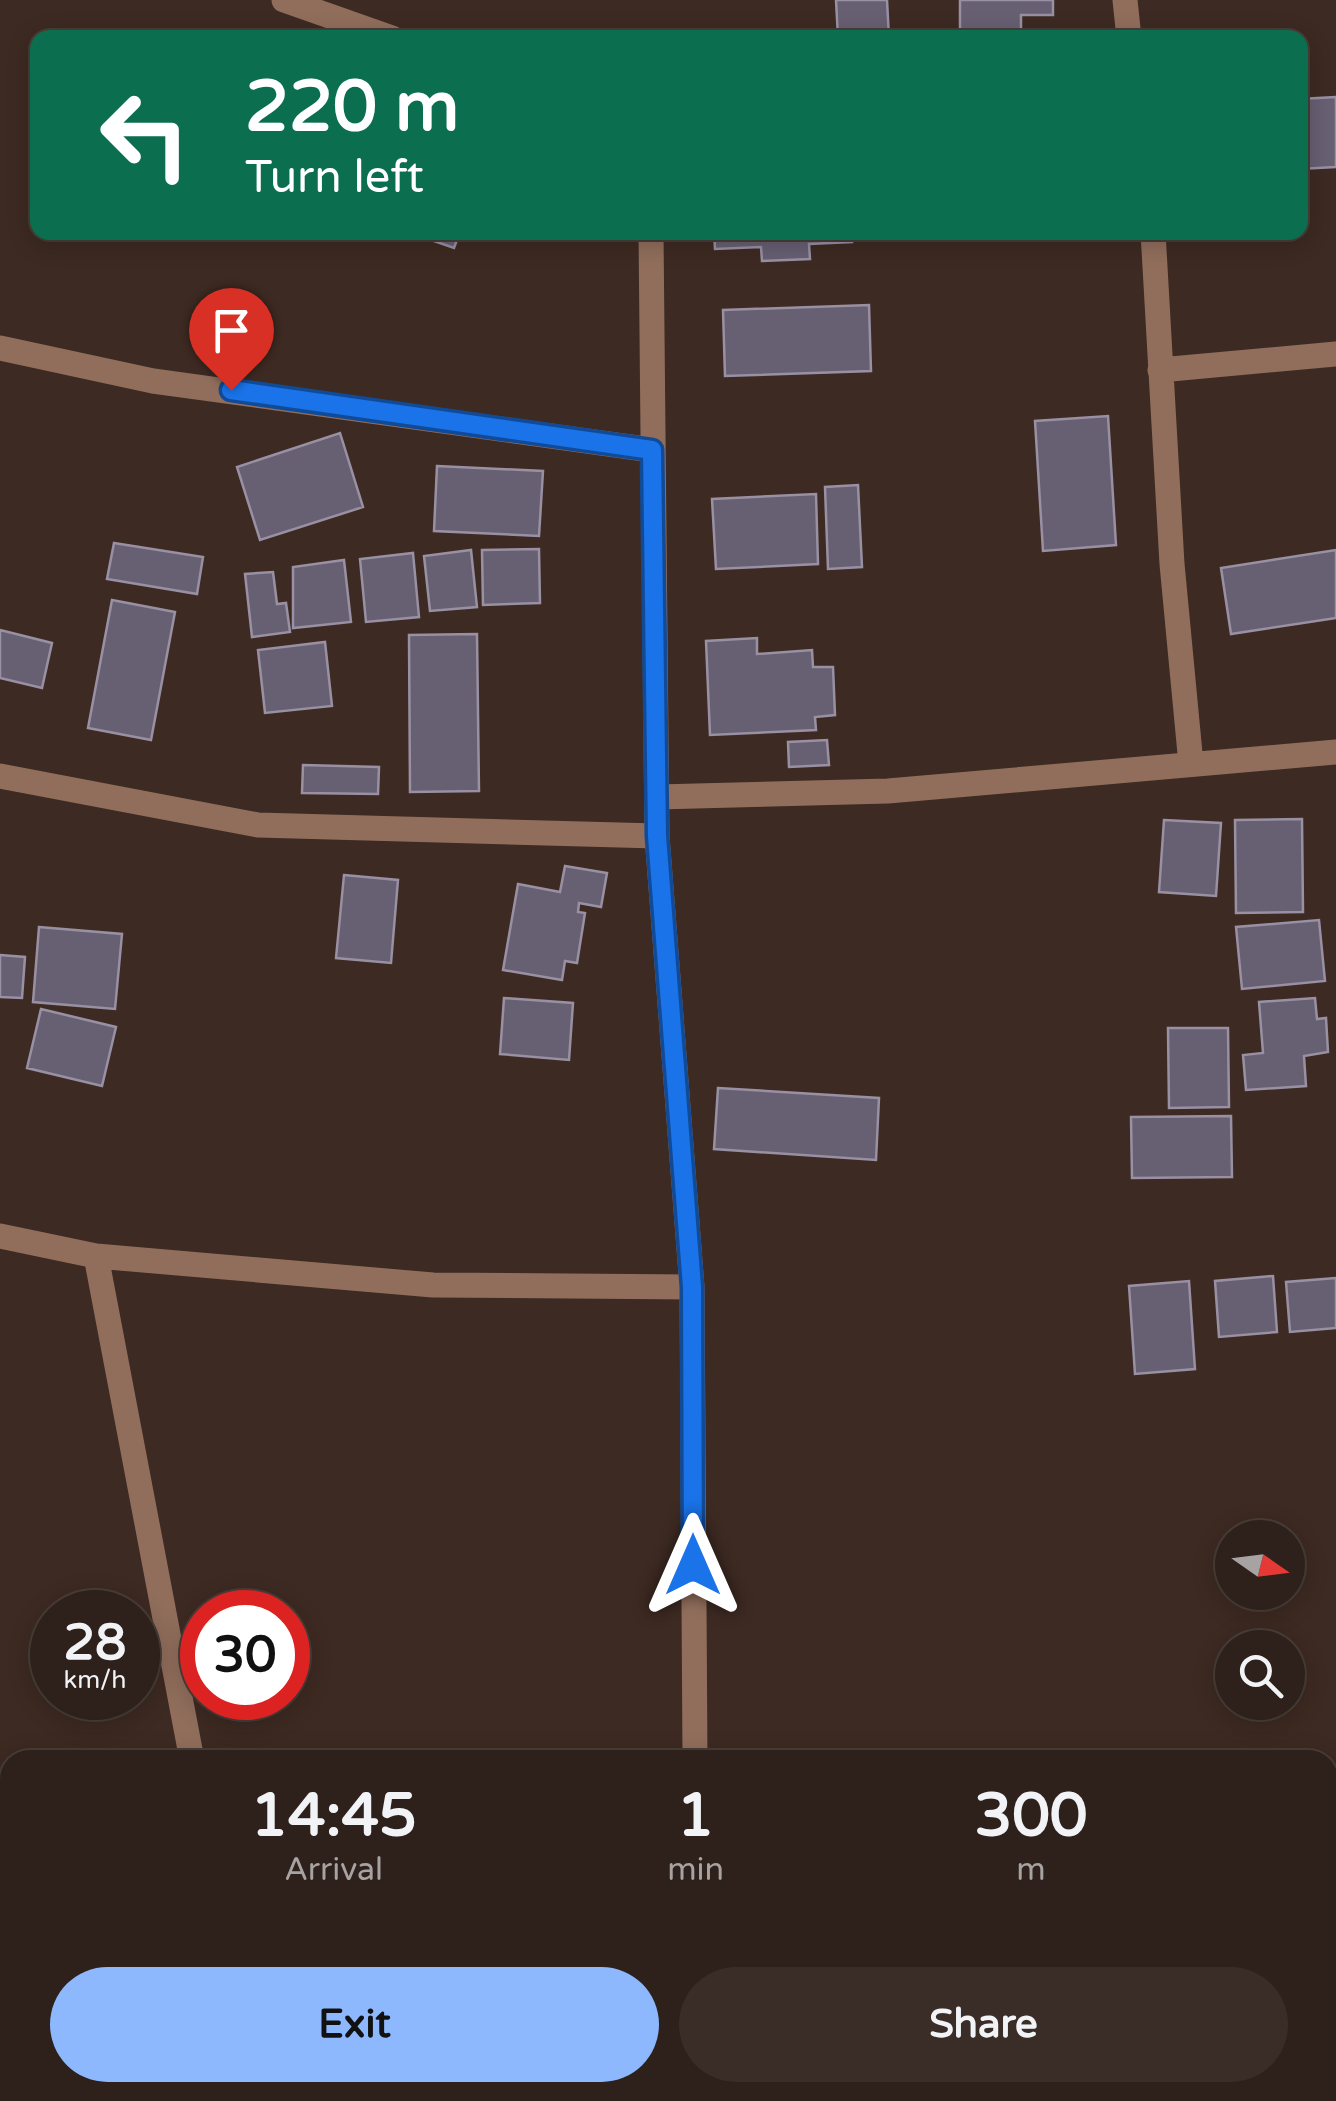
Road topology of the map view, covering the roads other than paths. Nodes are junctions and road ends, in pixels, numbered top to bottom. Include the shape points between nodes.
1 (284, 0) edge
2 (1125, 0) edge
3 (369, 30) edge
4 (1129, 30) edge
5 (652, 240) edge
6 (1153, 240) edge
7 (0, 348) edge
8 (1336, 354) edge
9 (1160, 370) junction
10 (652, 450) junction
11 (1336, 752) edge
12 (1192, 764) junction
13 (0, 776) edge
14 (657, 797) junction
15 (657, 836) junction
16 (0, 1236) edge
17 (96, 1256) junction
18 (692, 1287) junction
19 (190, 1750) edge
20 (695, 1750) edge

1 - 3 street
2 - 4 street
5 - 10 street
6 - 9 street
7 - 10 street via 153,381
8 - 9 street
9 - 12 street
10 - 14 street
11 - 12 street
12 - 14 street via 888,791
13 - 15 street via 258,825
14 - 15 street
15 - 18 street
16 - 17 street
17 - 18 street via 433,1285
17 - 19 street
18 - 20 street

